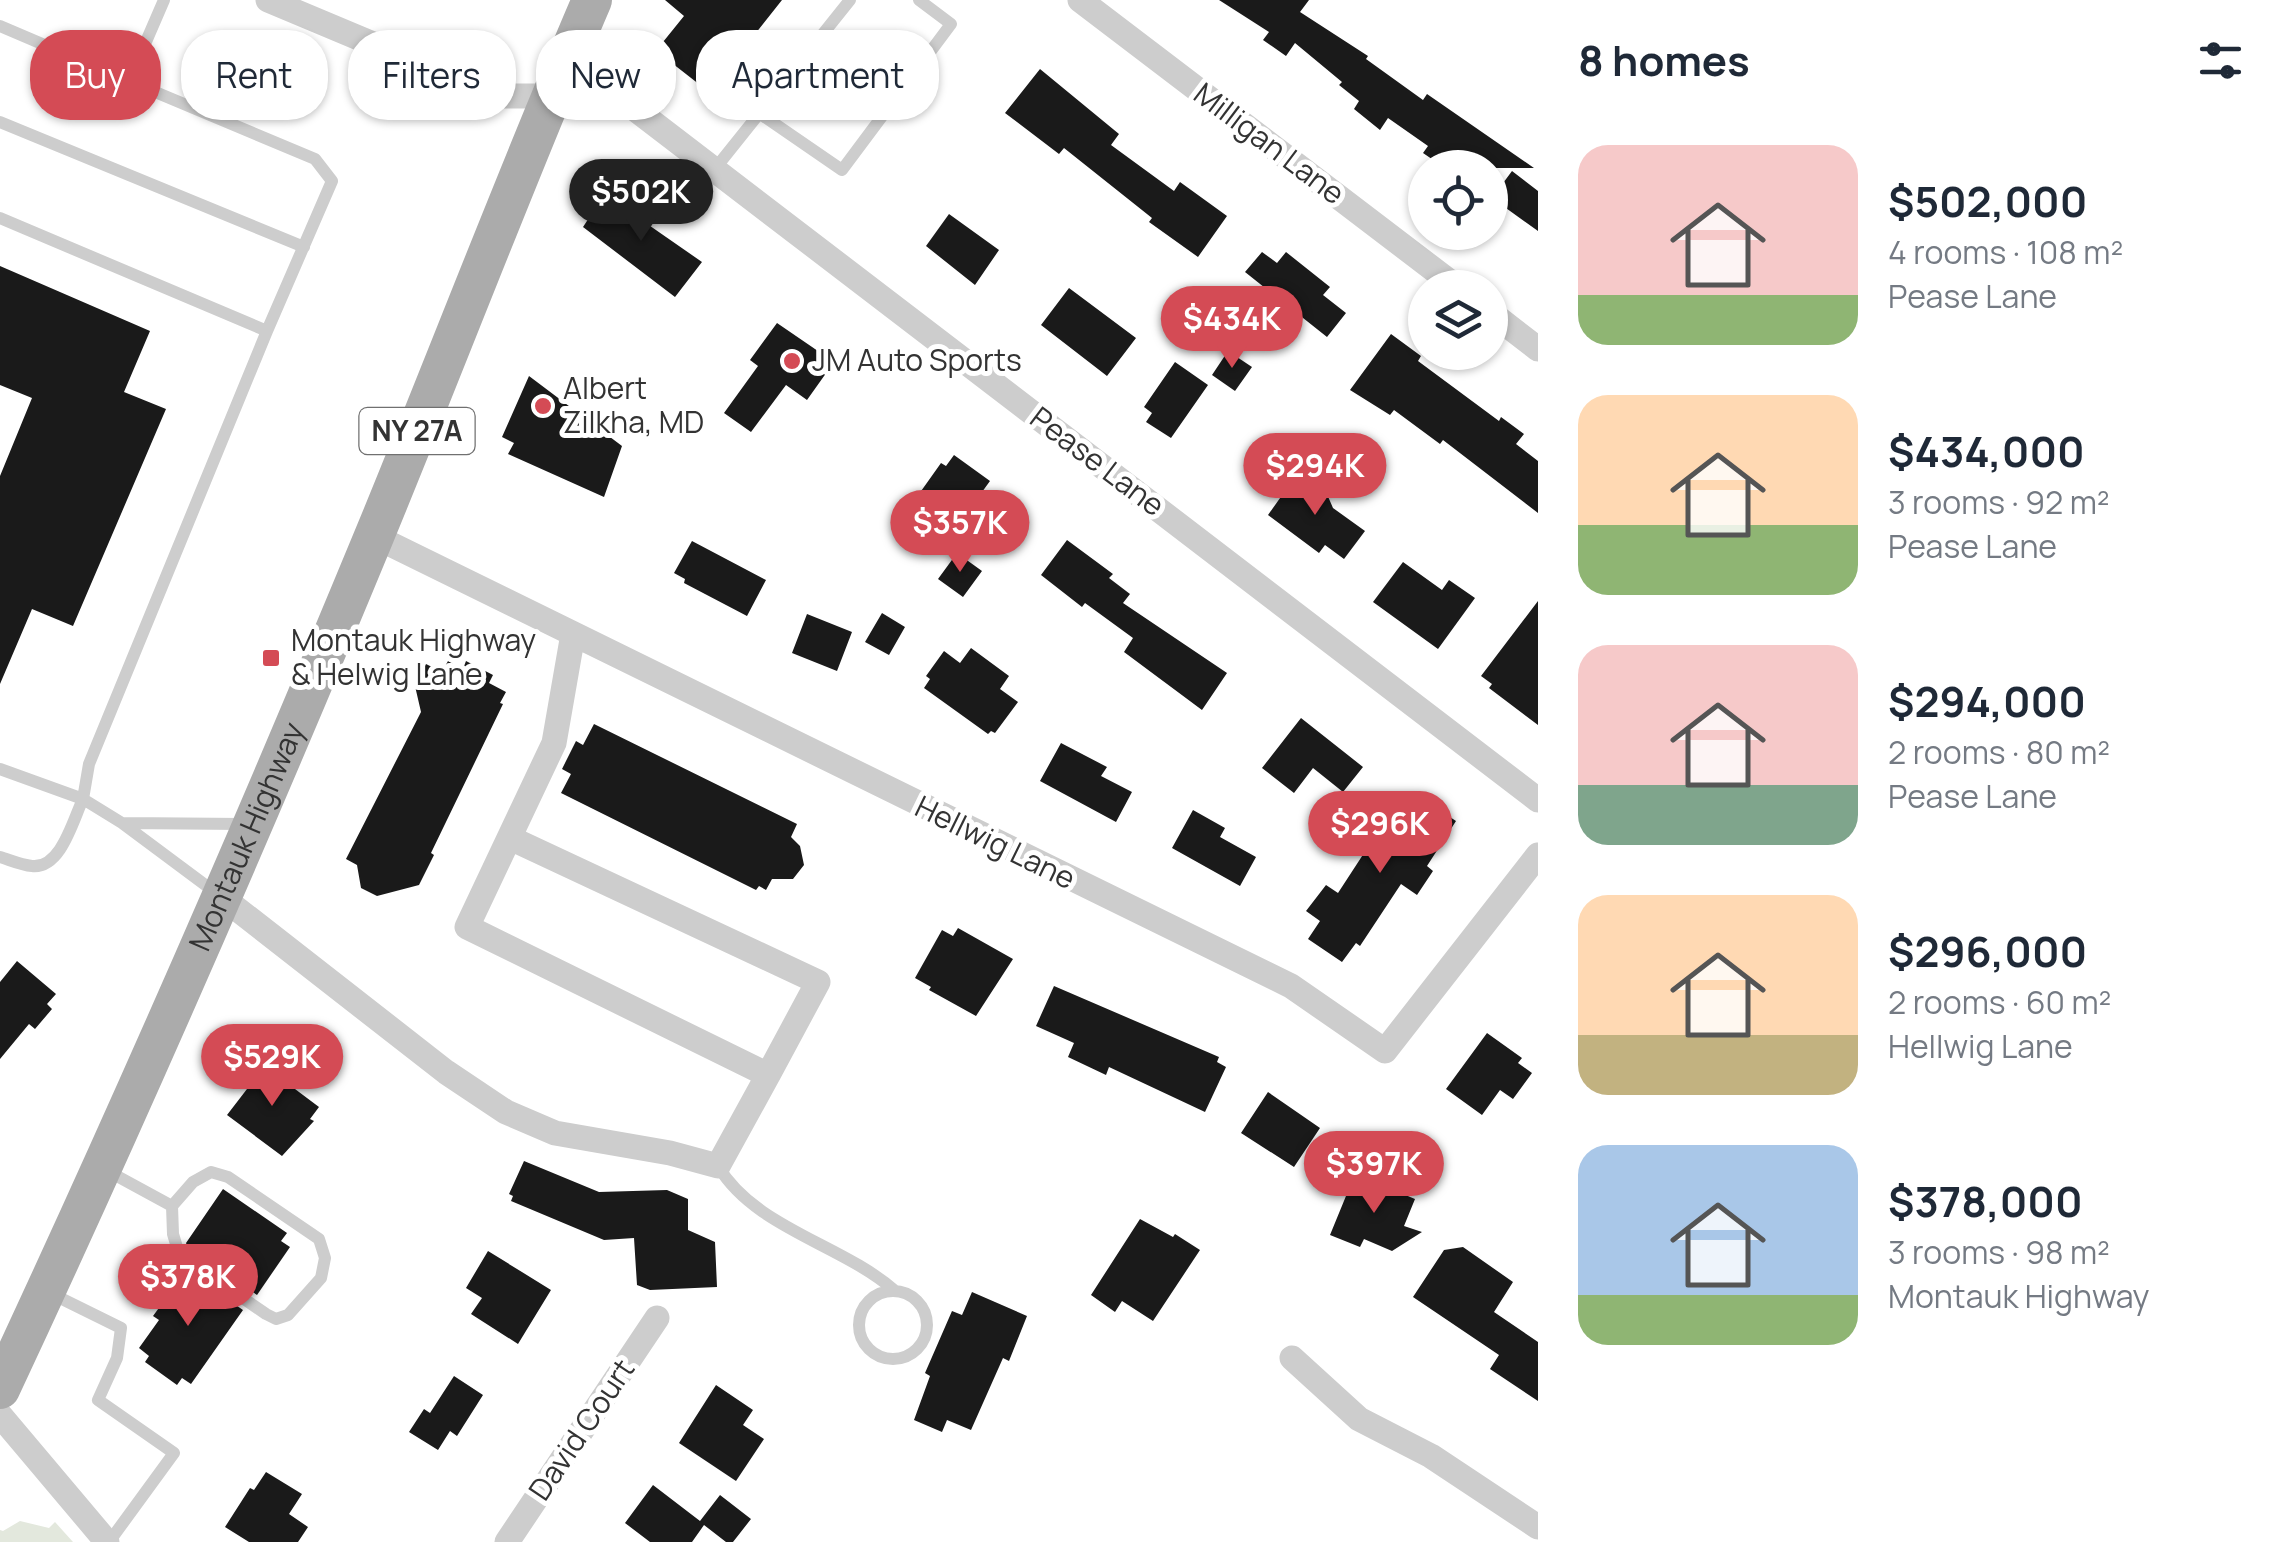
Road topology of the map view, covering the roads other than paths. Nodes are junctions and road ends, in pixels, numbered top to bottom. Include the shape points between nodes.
1 (164, 0) edge
2 (268, 0) edge
3 (592, 0) edge
4 (850, 0) edge
5 (919, 0) edge
6 (1080, 0) edge
7 (0, 26) edge
8 (151, 30) edge
9 (579, 30) edge
10 (826, 30) edge
11 (30, 39) edge
12 (939, 40) edge
13 (161, 94) edge
14 (536, 96) edge
15 (540, 120) edge
16 (649, 120) edge
17 (754, 120) edge
18 (770, 120) edge
19 (879, 120) edge
20 (0, 122) edge
21 (714, 170) junction
22 (0, 218) edge
23 (304, 247) junction
24 (1434, 270) edge
25 (1508, 326) edge
26 (267, 331) junction
27 (1538, 348) edge
28 (374, 536) junction
29 (572, 634) junction
30 (0, 769) edge
31 (83, 799) junction
32 (1538, 800) edge
33 (122, 823) junction
34 (255, 823) junction
35 (510, 838) junction
36 (1538, 855) edge
37 (0, 857) edge
38 (223, 898) junction
39 (768, 1075) junction
40 (718, 1166) junction
41 (102, 1168) junction
42 (172, 1206) junction
43 (894, 1290) junction
44 (46, 1291) junction
45 (657, 1318) dead end
46 (1292, 1358) dead end
47 (0, 1389) edge
48 (0, 1415) edge
49 (1538, 1527) edge
50 (108, 1542) edge
51 (507, 1542) edge

1 - 8 lane
2 - 14 street, Pease Lane via 497,96
3 - 9 main road, Montauk Highway / NY 27A
4 - 10 lane
5 - 12 lane via 951,24
6 - 24 street, Milligan Lane
7 - 11 lane
13 - 23 lane via 315,159 332,181
15 - 28 main road, Montauk Highway / NY 27A
16 - 21 street, Pease Lane
17 - 21 lane
18 - 19 lane via 842,170
20 - 23 lane
21 - 32 street, Pease Lane
22 - 26 lane
23 - 26 lane
25 - 27 street
26 - 31 lane via 89,764
28 - 29 street, Hellwig Lane
28 - 34 main road, Montauk Highway / NY 27A
29 - 35 street via 554,743
29 - 36 street, Hellwig Lane via 1291,986 1386,1050
30 - 31 lane
31 - 33 lane
31 - 37 lane via 48,863 34,867
33 - 34 lane
33 - 38 lane
34 - 38 main road, Montauk Highway / NY 27A
35 - 39 street via 467,926
35 - 39 street via 818,982
38 - 40 street via 506,1112 555,1132
38 - 41 main road, Montauk Highway / NY 27A
39 - 40 street
40 - 43 lane via 754,1205
41 - 42 lane
41 - 44 main road, Montauk Highway / NY 27A
42 - 42 lane via 180,1254 276,1320 321,1278 325,1258 319,1240 228,1177 211,1172
43 - 43 lane via 866,1303 859,1325 876,1355 899,1359 920,1348 928,1326 921,1304
44 - 47 main road, Montauk Highway / NY 27A
44 - 50 lane via 121,1328 117,1358 98,1400 174,1453
45 - 51 street, David Court
46 - 49 street via 1359,1419 1431,1456
48 - 50 street

